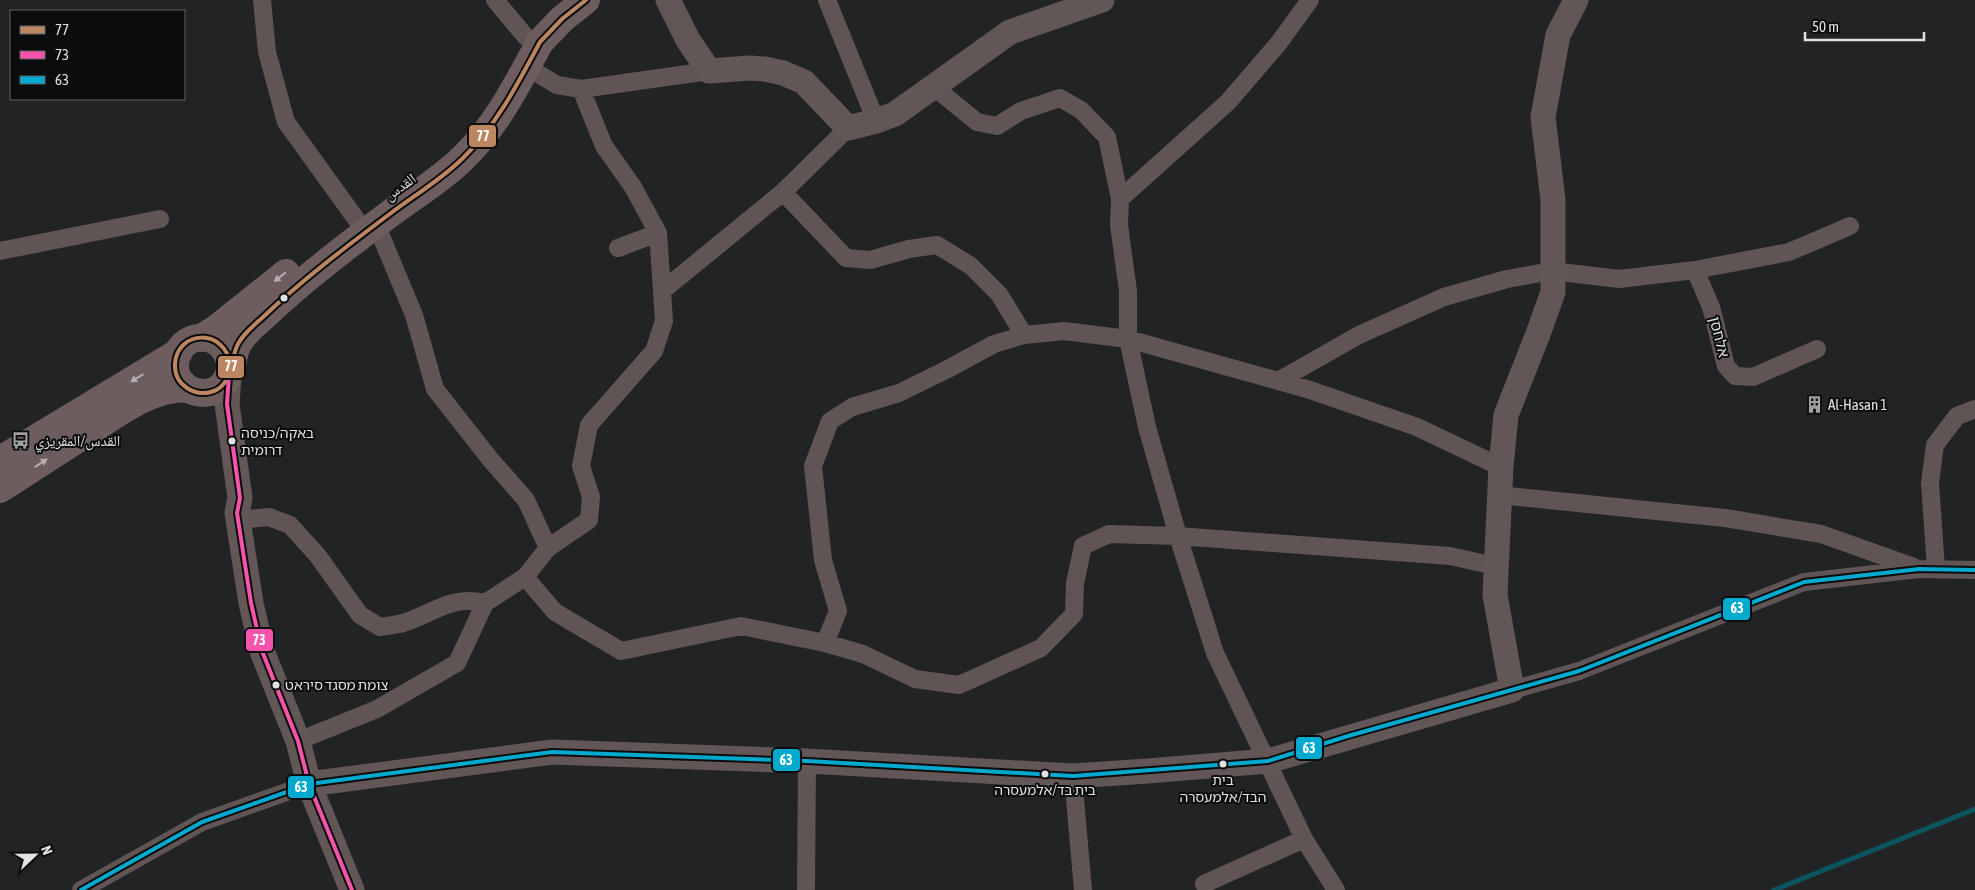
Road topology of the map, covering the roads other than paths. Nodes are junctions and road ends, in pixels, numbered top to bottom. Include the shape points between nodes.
1 (262, 0) edge
2 (495, 0) edge
3 (560, 0) edge
4 (586, 0) edge
5 (668, 0) edge
6 (827, 0) edge
7 (1102, 0) edge
8 (1310, 0) edge
9 (1576, 0) edge
10 (526, 37) junction
11 (527, 67) junction
12 (709, 71) junction
13 (934, 87) junction
14 (581, 89) junction
15 (876, 121) junction
16 (848, 128) junction
17 (783, 192) junction
18 (1120, 200) junction
19 (160, 220) dead end
20 (366, 222) junction
21 (1850, 226) dead end
22 (658, 233) junction
23 (618, 248) dead end
24 (0, 251) edge
25 (1695, 270) junction
26 (1552, 271) junction
27 (662, 290) junction
28 (1024, 335) junction
29 (1128, 340) junction
30 (190, 345) junction
31 (1817, 349) dead end
32 (230, 371) junction
33 (1278, 381) junction
34 (193, 391) junction
35 (1975, 409) edge
36 (0, 460) edge
37 (1501, 467) junction
38 (0, 489) edge
39 (1499, 494) junction
40 (238, 516) junction
41 (1178, 536) junction
42 (548, 548) junction
43 (1495, 566) junction
44 (1928, 569) junction
45 (1975, 570) edge
46 (525, 577) junction
47 (485, 604) junction
48 (825, 643) junction
49 (1512, 690) junction
50 (298, 741) junction
51 (807, 761) junction
52 (1268, 761) junction
53 (1073, 776) junction
54 (309, 784) junction
55 (1304, 839) junction
56 (1204, 884) dead end
57 (82, 890) edge
58 (352, 890) edge
59 (806, 890) edge
60 (1083, 890) edge
61 (1336, 890) edge

1 - 20 street via 267,52 286,122
2 - 10 street
3 - 10 main road, القدس via 540,18
4 - 11 main road, القدس via 548,32
5 - 12 street via 688,40
6 - 15 street
7 - 13 street via 1010,32
8 - 18 street via 1278,44 1228,102
9 - 26 street via 1558,35 1543,117 1553,200
10 - 20 main road, القدس via 484,108 450,147
11 - 14 street via 557,85
11 - 20 main road, القدس via 494,122 463,159 446,174
12 - 14 street
12 - 16 street via 765,68 783,73 804,82
13 - 15 street via 895,114
13 - 18 street via 977,122 996,126 1021,111 1060,98 1080,110 1107,136
14 - 22 street via 604,146 633,187
15 - 16 street
16 - 17 street
17 - 27 street
17 - 28 street via 846,258 870,260 937,245 971,266 999,294
18 - 29 street via 1119,225 1128,291
19 - 24 street
20 -> 30 main road, القدس via 319,246 216,329
20 - 32 main road, القدس via 260,319 238,345
20 - 42 street via 414,316 435,389 526,500
21 - 25 street via 1789,252
22 - 23 street
22 - 27 street
25 - 26 street via 1619,279
25 - 31 street, אלחסן via 1712,307 1726,366 1735,376 1753,377
26 - 33 street via 1507,279 1444,297 1359,335
26 - 37 street via 1553,292 1506,414
27 - 42 street via 664,321 654,351 589,425 581,466 591,497 589,520
28 - 29 street via 1064,331
28 - 48 street via 994,344 898,393 852,407 830,421 814,466 823,560 838,611
29 - 33 street
29 - 41 street via 1147,427
30 - 32 main road via 213,339 220,343 229,357
30 - 34 main road via 175,363 175,372 178,379
30 -> 36 main road, القدس
32 - 34 main road via 224,384 216,390 207,393
32 - 40 street via 227,404 240,498
33 - 37 street via 1417,427
38 -> 34 main road via 129,407 159,392 175,388
34 - 40 street via 208,403 212,411 228,501
35 - 44 street via 1957,416 1935,445 1930,483
37 - 39 street
39 - 43 street
39 - 44 street via 1725,518 1822,534
40 - 47 street via 270,517 290,525 318,556 360,615 380,627 403,623 442,606 470,600
40 - 50 street via 262,651
41 - 43 street via 1450,556
41 - 48 street via 1109,534 1083,546 1075,583 1074,614 1041,648 959,684 915,679 863,654
41 - 52 street via 1215,653
42 - 46 street
43 - 49 street via 1495,595
44 - 45 street
44 - 49 street via 1804,582 1579,671
46 - 47 street
46 - 48 street via 555,612 621,651 741,626
47 - 50 street via 457,663 377,709
49 - 52 street
50 - 54 street
51 - 53 street
51 - 54 street via 552,752
51 - 59 street
52 - 53 street
52 - 55 street
53 - 60 street
54 - 57 street via 202,822
54 - 58 street
55 - 56 street
55 - 61 street

